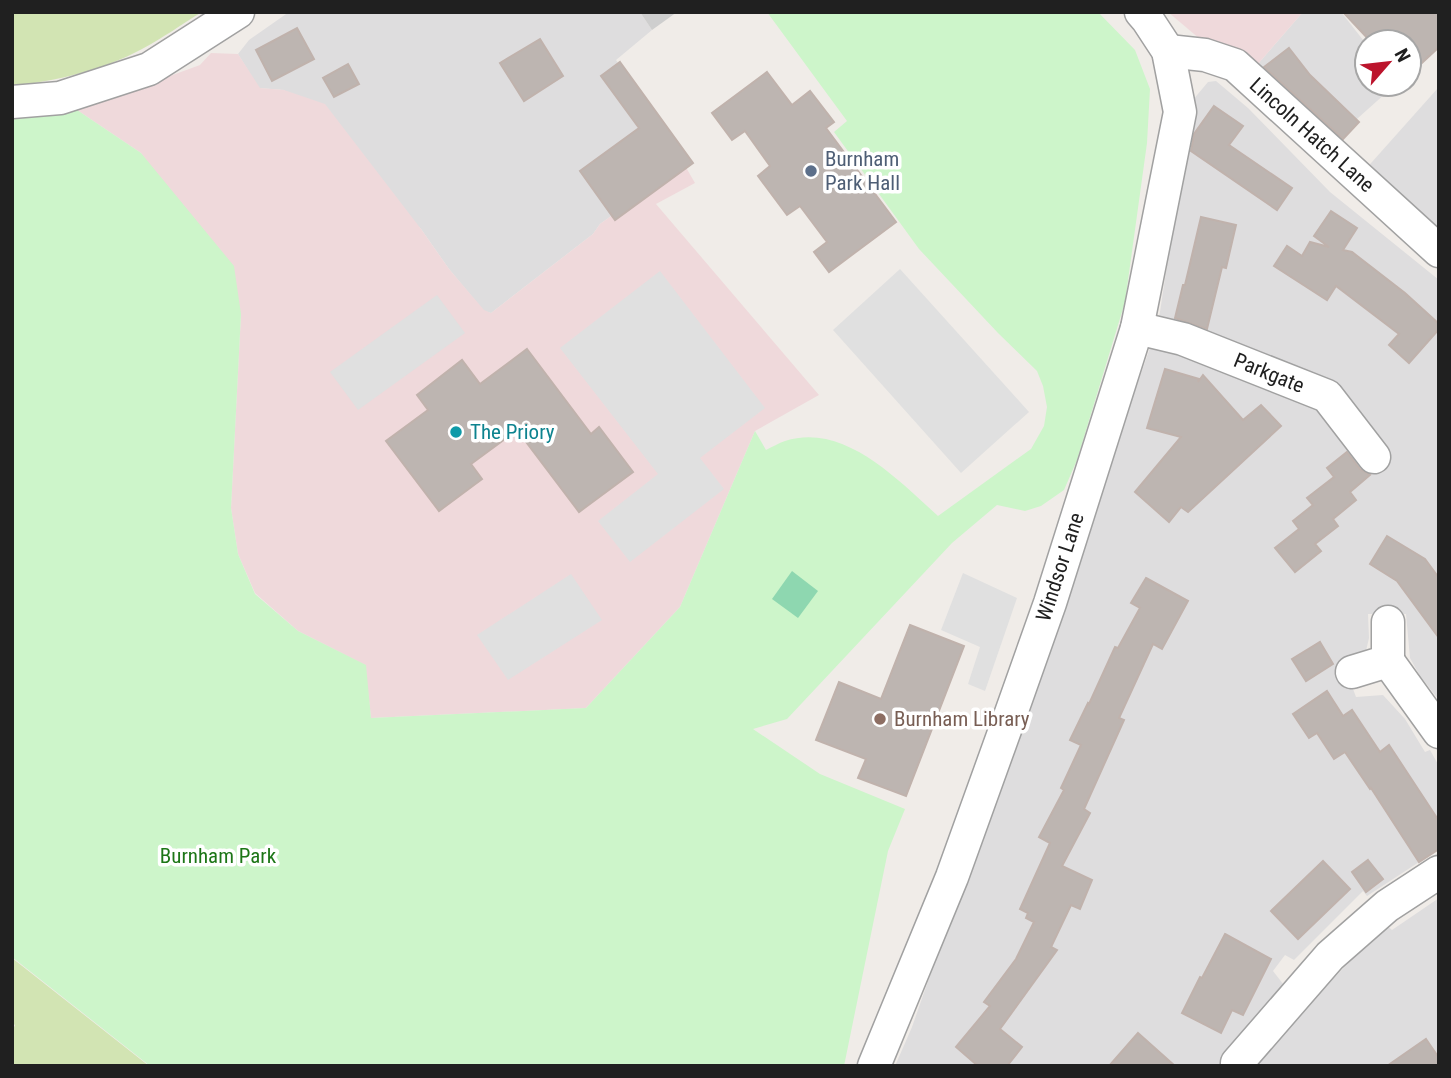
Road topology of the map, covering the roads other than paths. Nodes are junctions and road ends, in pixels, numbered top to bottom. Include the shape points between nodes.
1 (238, 12) edge
2 (1140, 12) edge
3 (1168, 51) junction
4 (12, 102) edge
5 (1439, 251) edge
6 (1137, 328) junction
7 (1374, 457) dead end
8 (1388, 622) dead end
9 (1388, 661) junction
10 (1352, 672) dead end
11 (1439, 732) edge
12 (1439, 872) edge
13 (1237, 1063) dead end
14 (874, 1066) edge

1 - 4 street via 149,69 60,98
2 - 3 street
3 - 5 street, Lincoln Hatch Lane via 1205,55 1235,65
3 - 6 street, Windsor Lane via 1180,112
6 - 7 street, Parkgate via 1183,339 1328,396
6 - 14 street, Windsor Lane via 1050,603 952,877
8 - 9 street
9 - 10 street
9 - 11 street
12 - 13 street via 1387,906 1330,956

